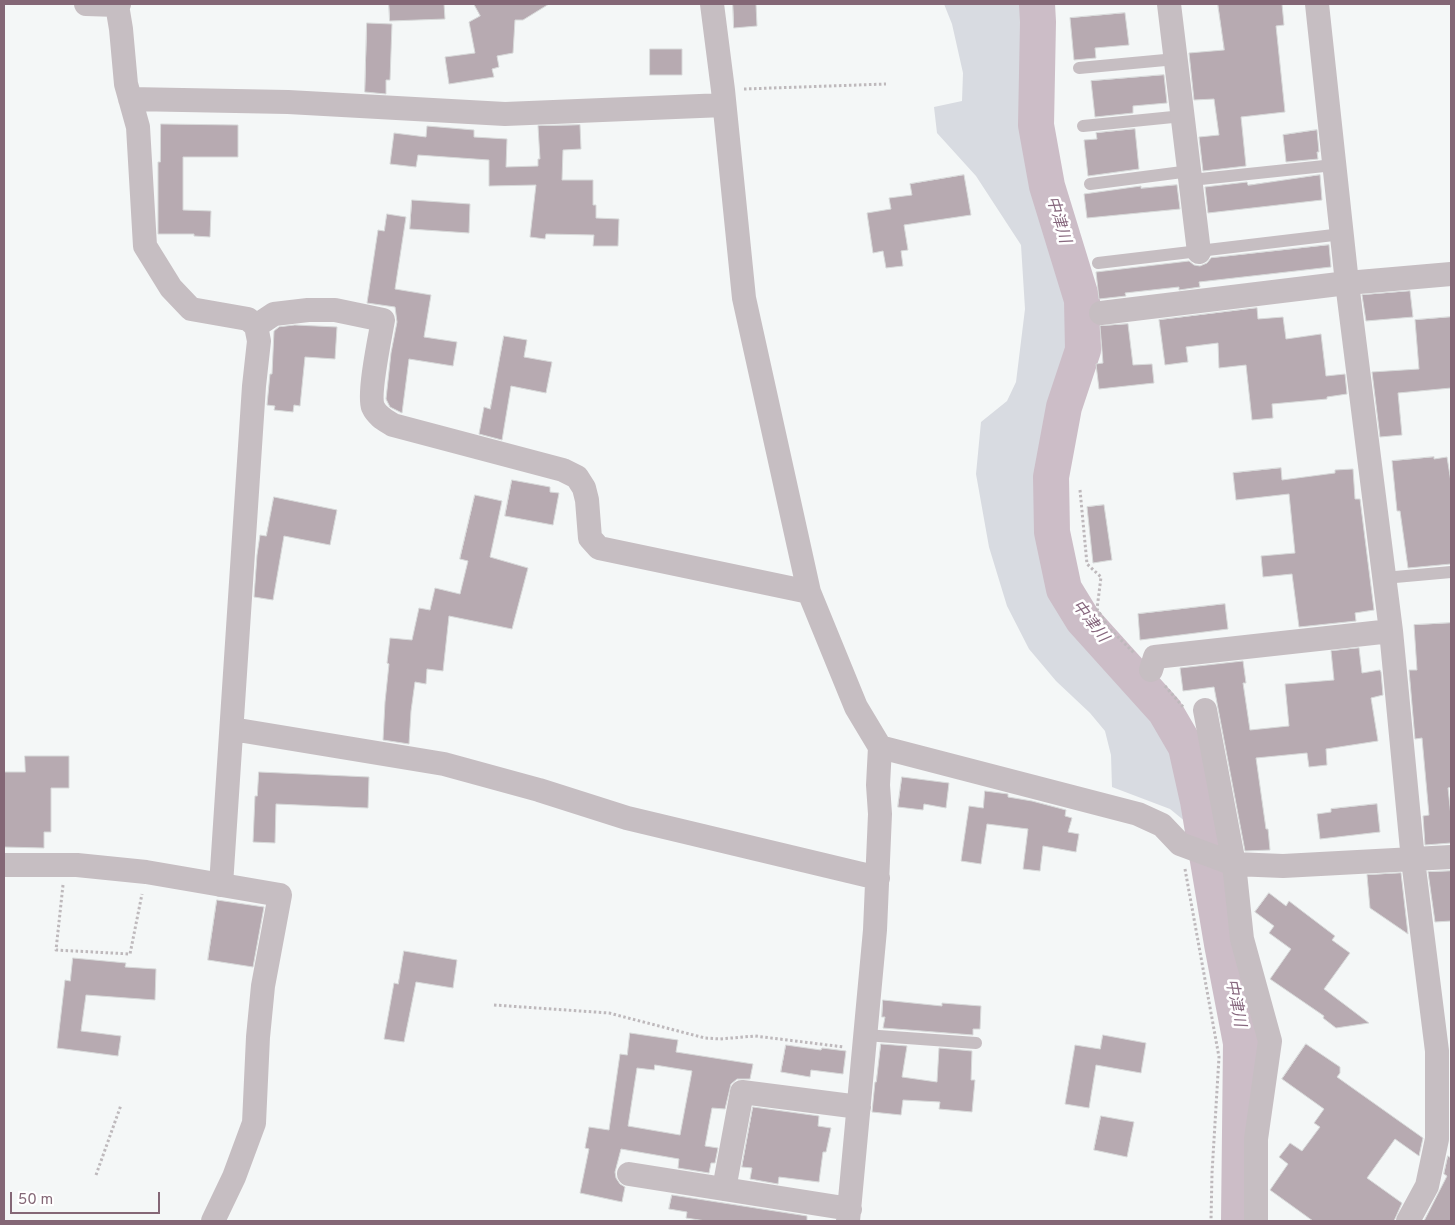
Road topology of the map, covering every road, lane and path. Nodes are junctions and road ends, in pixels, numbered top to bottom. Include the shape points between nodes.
1 (86, 4) edge
2 (712, 4) edge
3 (1169, 4) edge
4 (1316, 4) edge
5 (118, 5) edge
6 (1176, 59) junction
7 (1079, 68) dead end
8 (886, 84) dead end
9 (724, 98) junction
10 (130, 99) junction
11 (1183, 116) junction
12 (1083, 126) dead end
13 (1334, 165) junction
14 (1190, 175) junction
15 (1090, 184) dead end
16 (1342, 234) junction
17 (1199, 252) junction
18 (1098, 263) dead end
19 (1451, 274) edge
20 (1348, 283) junction
21 (1101, 313) dead end
22 (256, 326) junction
23 (1080, 490) dead end
24 (1451, 572) edge
25 (1384, 578) junction
26 (809, 592) junction
27 (1391, 631) junction
28 (1151, 670) junction
29 (1205, 710) joint
30 (232, 729) junction
31 (880, 746) junction
32 (1180, 844) junction
33 (1451, 857) edge
34 (1413, 860) junction
35 (1234, 864) junction
36 (4, 865) edge
37 (66, 865) junction
38 (146, 872) junction
39 (878, 878) junction
40 (221, 885) junction
41 (494, 1005) dead end
42 (865, 1042) junction
43 (976, 1043) dead end
44 (121, 1105) dead end
45 (859, 1108) junction
46 (1445, 1125) edge
47 (629, 1174) dead end
48 (96, 1175) dead end
49 (724, 1189) junction
50 (849, 1215) edge
51 (213, 1221) edge
52 (1211, 1221) edge
53 (1256, 1221) edge
54 (1408, 1221) edge

1 - 5 street
2 - 9 street
3 - 6 street
4 - 13 street
5 - 10 street
6 - 7 lane
6 - 11 street
8 - 9 path
9 - 10 street via 505,114 288,102
9 - 26 street via 744,298
10 - 22 street via 138,127 144,246 171,288 190,309 248,319
11 - 12 lane
11 - 14 street
13 - 14 lane
13 - 16 street
14 - 15 lane
14 - 17 street
16 - 17 lane
16 - 20 street
17 - 18 lane
19 - 20 street
20 - 21 street
20 - 25 street
22 - 26 street via 274,314 308,310 335,310 383,320 372,388 372,405 379,417 393,425 563,470 578,477 587,500 590,538 599,548
22 - 30 street via 259,341
23 - 28 path via 1087,564 1101,577 1097,609 1109,628
24 - 25 lane
25 - 27 street
26 - 31 street via 856,707
27 - 28 street via 1156,658
27 - 34 street
28 - 29 path via 1187,712
29 - 35 street
30 - 39 street via 444,764 627,818
30 - 40 street
31 - 32 street via 1138,814 1162,825
31 - 39 street
32 - 35 street
32 - 52 path via 1219,1057
33 - 34 street
34 - 35 street via 1283,866
34 - 46 street
35 - 53 street via 1242,939 1270,1041 1256,1139
36 - 37 street
37 - 38 street
37 - 38 path via 56,950 130,954
38 - 40 street
39 - 42 street
40 - 51 street via 280,895 263,986 254,1123
41 - 42 path via 609,1013 706,1038 755,1036
42 - 43 lane
42 - 45 street
44 - 48 path
45 - 49 street via 742,1092
45 - 50 street
46 - 54 street via 1437,1139 1427,1186
47 - 49 street
49 - 50 street

